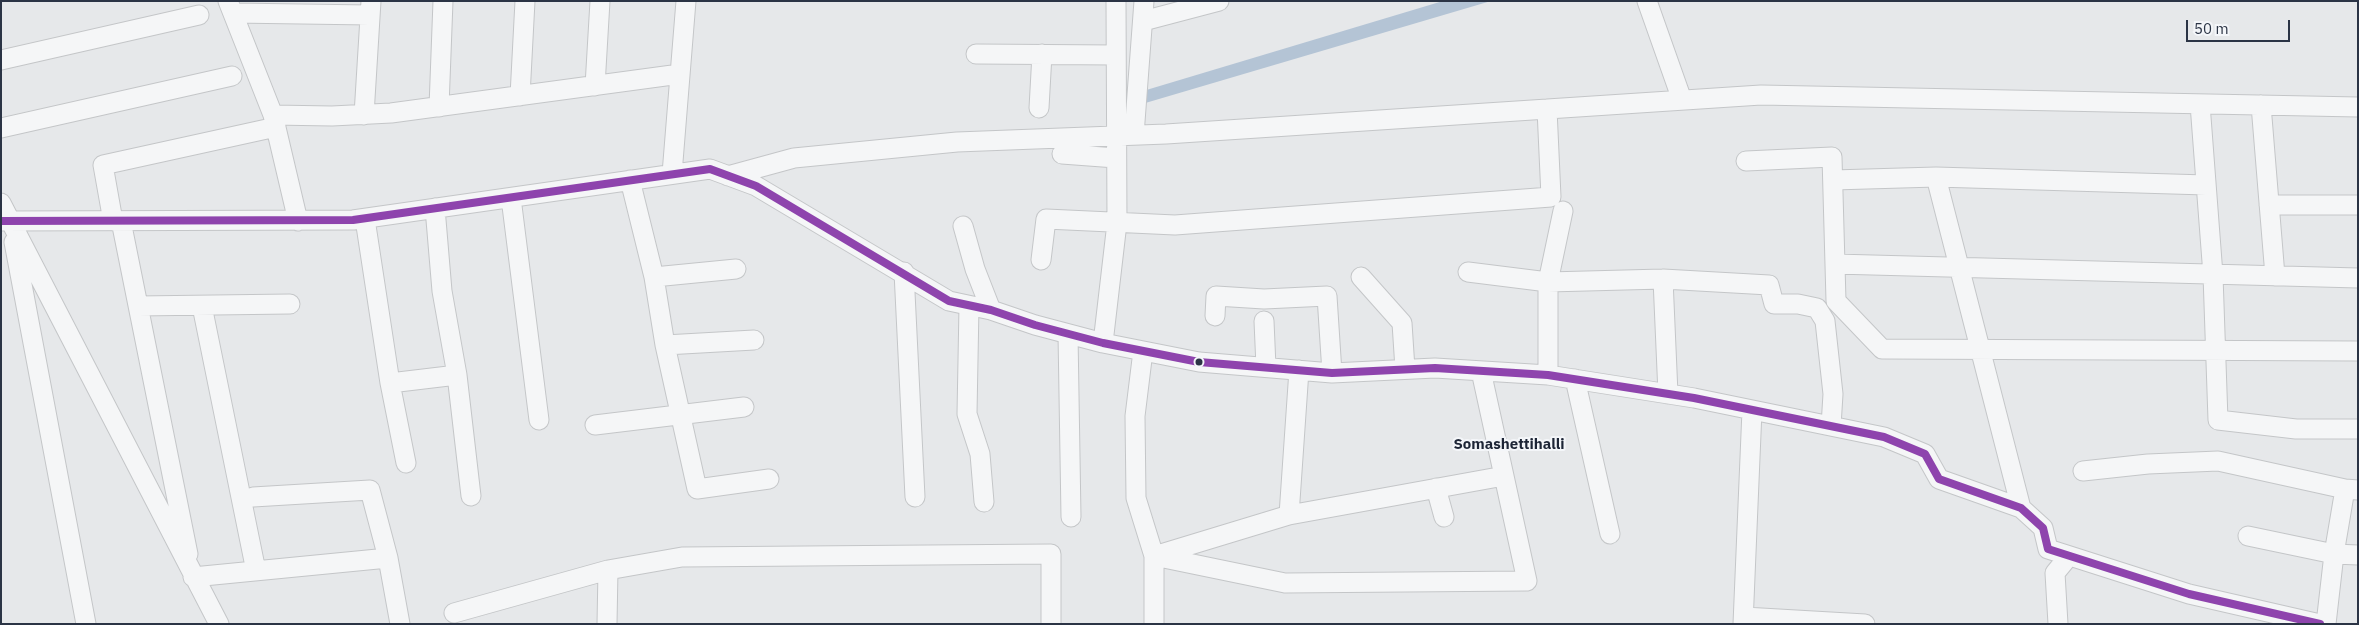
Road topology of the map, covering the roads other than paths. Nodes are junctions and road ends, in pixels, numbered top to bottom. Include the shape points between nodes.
1 (443, 1) edge
2 (525, 1) edge
3 (600, 1) edge
4 (686, 1) edge
5 (1116, 1) edge
6 (1144, 1) edge
7 (1647, 1) edge
8 (1216, 2) edge
9 (230, 7) edge
10 (306, 8) edge
11 (370, 8) edge
12 (199, 15) dead end
13 (1143, 21) junction
14 (976, 54) dead end
15 (1042, 54) junction
16 (1115, 55) junction
17 (1, 60) edge
18 (680, 74) junction
19 (232, 76) dead end
20 (595, 86) junction
21 (520, 96) junction
22 (1682, 100) junction
23 (2200, 104) junction
24 (2261, 105) junction
25 (439, 107) junction
26 (2358, 107) edge
27 (1039, 108) dead end
28 (1547, 109) junction
29 (364, 115) junction
30 (275, 121) junction
31 (1, 128) edge
32 (1126, 136) junction
33 (1062, 154) dead end
34 (1116, 158) junction
35 (1746, 161) dead end
36 (672, 174) junction
37 (728, 176) junction
38 (1936, 177) junction
39 (630, 180) junction
40 (1833, 180) junction
41 (2206, 185) junction
42 (511, 198) junction
43 (1, 203) edge
44 (2358, 205) edge
45 (2269, 206) junction
46 (436, 208) junction
47 (1563, 211) dead end
48 (366, 218) junction
49 (6, 221) edge
50 (117, 221) junction
51 (298, 221) junction
52 (1117, 223) junction
53 (963, 226) dead end
54 (1042, 260) dead end
55 (1836, 264) junction
56 (1960, 268) junction
57 (736, 269) dead end
58 (904, 272) junction
59 (1468, 272) dead end
60 (2213, 275) junction
61 (2275, 276) junction
62 (654, 277) junction
63 (1361, 277) dead end
64 (2358, 278) edge
65 (1663, 279) junction
66 (1548, 282) junction
67 (290, 304) dead end
68 (138, 306) junction
69 (202, 306) junction
70 (969, 306) junction
71 (991, 310) junction
72 (1215, 316) dead end
73 (1264, 321) dead end
74 (1068, 334) junction
75 (754, 340) dead end
76 (1103, 343) junction
77 (665, 346) junction
78 (1981, 350) junction
79 (1143, 351) junction
80 (2216, 351) junction
81 (2358, 351) edge
82 (1266, 366) junction
83 (1298, 370) junction
84 (1405, 370) junction
85 (1481, 371) junction
86 (1332, 373) junction
87 (457, 375) junction
88 (1548, 375) junction
89 (1575, 380) junction
90 (390, 383) junction
91 (1668, 394) junction
92 (744, 407) dead end
93 (1752, 410) junction
94 (679, 413) junction
95 (539, 420) dead end
96 (595, 425) dead end
97 (1832, 426) junction
98 (2358, 429) edge
99 (406, 463) dead end
100 (2083, 471) dead end
101 (1504, 476) junction
102 (769, 479) dead end
103 (1436, 488) junction
104 (2352, 490) edge
105 (471, 496) dead end
106 (253, 497) dead end
107 (915, 497) dead end
108 (984, 502) dead end
109 (2021, 508) junction
110 (1289, 515) junction
111 (1071, 517) dead end
112 (1444, 517) dead end
113 (1610, 534) dead end
114 (2248, 536) dead end
115 (2334, 554) junction
116 (2358, 555) edge
117 (1154, 556) junction
118 (2069, 556) junction
119 (388, 558) junction
120 (608, 570) junction
121 (256, 571) junction
122 (193, 577) junction
123 (454, 613) dead end
124 (2274, 618) edge
125 (1744, 621) edge
126 (86, 624) edge
127 (202, 624) edge
128 (219, 624) edge
129 (400, 624) edge
130 (608, 624) edge
131 (1051, 624) edge
132 (1154, 624) edge
133 (1865, 624) edge
134 (2058, 624) edge
135 (2320, 624) edge
136 (2326, 624) edge

1 - 25 street
2 - 21 street
3 - 20 street
4 - 18 street
5 - 16 street
6 - 13 street
7 - 22 street
8 - 13 street
9 - 10 street
9 - 30 street
10 - 11 street
11 - 29 street
12 - 17 street
13 - 32 street
14 - 15 street
15 - 16 street
15 - 27 street
16 - 32 street
18 - 20 street
18 - 36 street
19 - 31 street
20 - 21 street
21 - 25 street
22 - 23 street via 1761,95
22 - 28 street
23 - 24 street
23 - 41 street
24 - 26 street
24 - 45 street
25 - 29 street
28 - 32 street
28 - 52 street via 1551,197 1175,225
29 - 30 street
30 - 50 street via 103,165
30 - 51 street
32 - 34 street
32 - 37 street via 958,142 794,158
33 - 34 street
34 - 52 street
35 - 40 street via 1832,157
36 - 37 street via 710,170
36 - 39 street
37 - 58 street via 756,186
38 - 40 street
38 - 41 street
38 - 56 street
39 - 42 street
39 - 62 street
40 - 55 street
41 - 60 street
42 - 46 street
42 - 95 street
43 - 49 street
44 - 45 street
45 - 61 street
46 - 48 street
46 - 87 street via 442,291
47 - 66 street
48 - 51 street
48 - 90 street
49 - 50 street
49 - 122 street
49 - 126 street
50 - 51 street
50 - 68 street
52 - 54 street via 1046,219
52 - 76 street
53 - 71 street
55 - 56 street
55 - 78 street via 1836,301 1882,349
56 - 60 street
56 - 78 street
57 - 62 street
58 - 70 street via 950,301
58 - 107 street
59 - 66 street
60 - 61 street
60 - 80 street
61 - 64 street
62 - 77 street
63 - 84 street via 1402,323
65 - 66 street
65 - 91 street
65 - 97 street via 1769,285 1774,304 1817,308 1825,321 1833,394
66 - 88 street
67 - 69 street
68 - 69 street
68 - 122 street
69 - 121 street
70 - 71 street
70 - 108 street via 967,414 980,454
71 - 74 street
72 - 86 street via 1216,296 1264,299 1327,296
73 - 82 street
74 - 76 street
74 - 111 street
75 - 77 street
76 - 79 street
77 - 94 street
78 - 80 street
78 - 109 street
79 - 82 street via 1199,362
79 - 117 street via 1135,416 1136,498
80 - 81 street
80 - 98 street via 2218,420 2296,429
82 - 83 street
83 - 86 street
83 - 110 street
84 - 85 street
84 - 86 street
85 - 88 street
85 - 101 street
87 - 90 street
87 - 105 street
88 - 89 street
89 - 91 street
89 - 113 street
90 - 99 street
91 - 93 street
92 - 94 street
93 - 97 street
93 - 125 street
94 - 96 street
94 - 102 street via 698,489
97 - 109 street via 1884,437 1925,454 1939,479
100 - 104 street via 2218,461
101 - 103 street
101 - 117 street via 1527,581 1285,583
103 - 110 street
103 - 112 street
104 - 115 street
106 - 119 street via 370,490
109 - 118 street via 2043,528 2048,549
110 - 117 street
114 - 115 street
115 - 116 street
115 - 136 street
117 - 132 street
118 - 124 street
118 - 134 street via 2055,572
119 - 121 street
119 - 129 street
120 - 123 street
120 - 130 street
120 - 131 street via 682,556 1051,554
121 - 122 street
122 - 127 street
122 - 128 street
124 - 135 street
125 - 133 street

